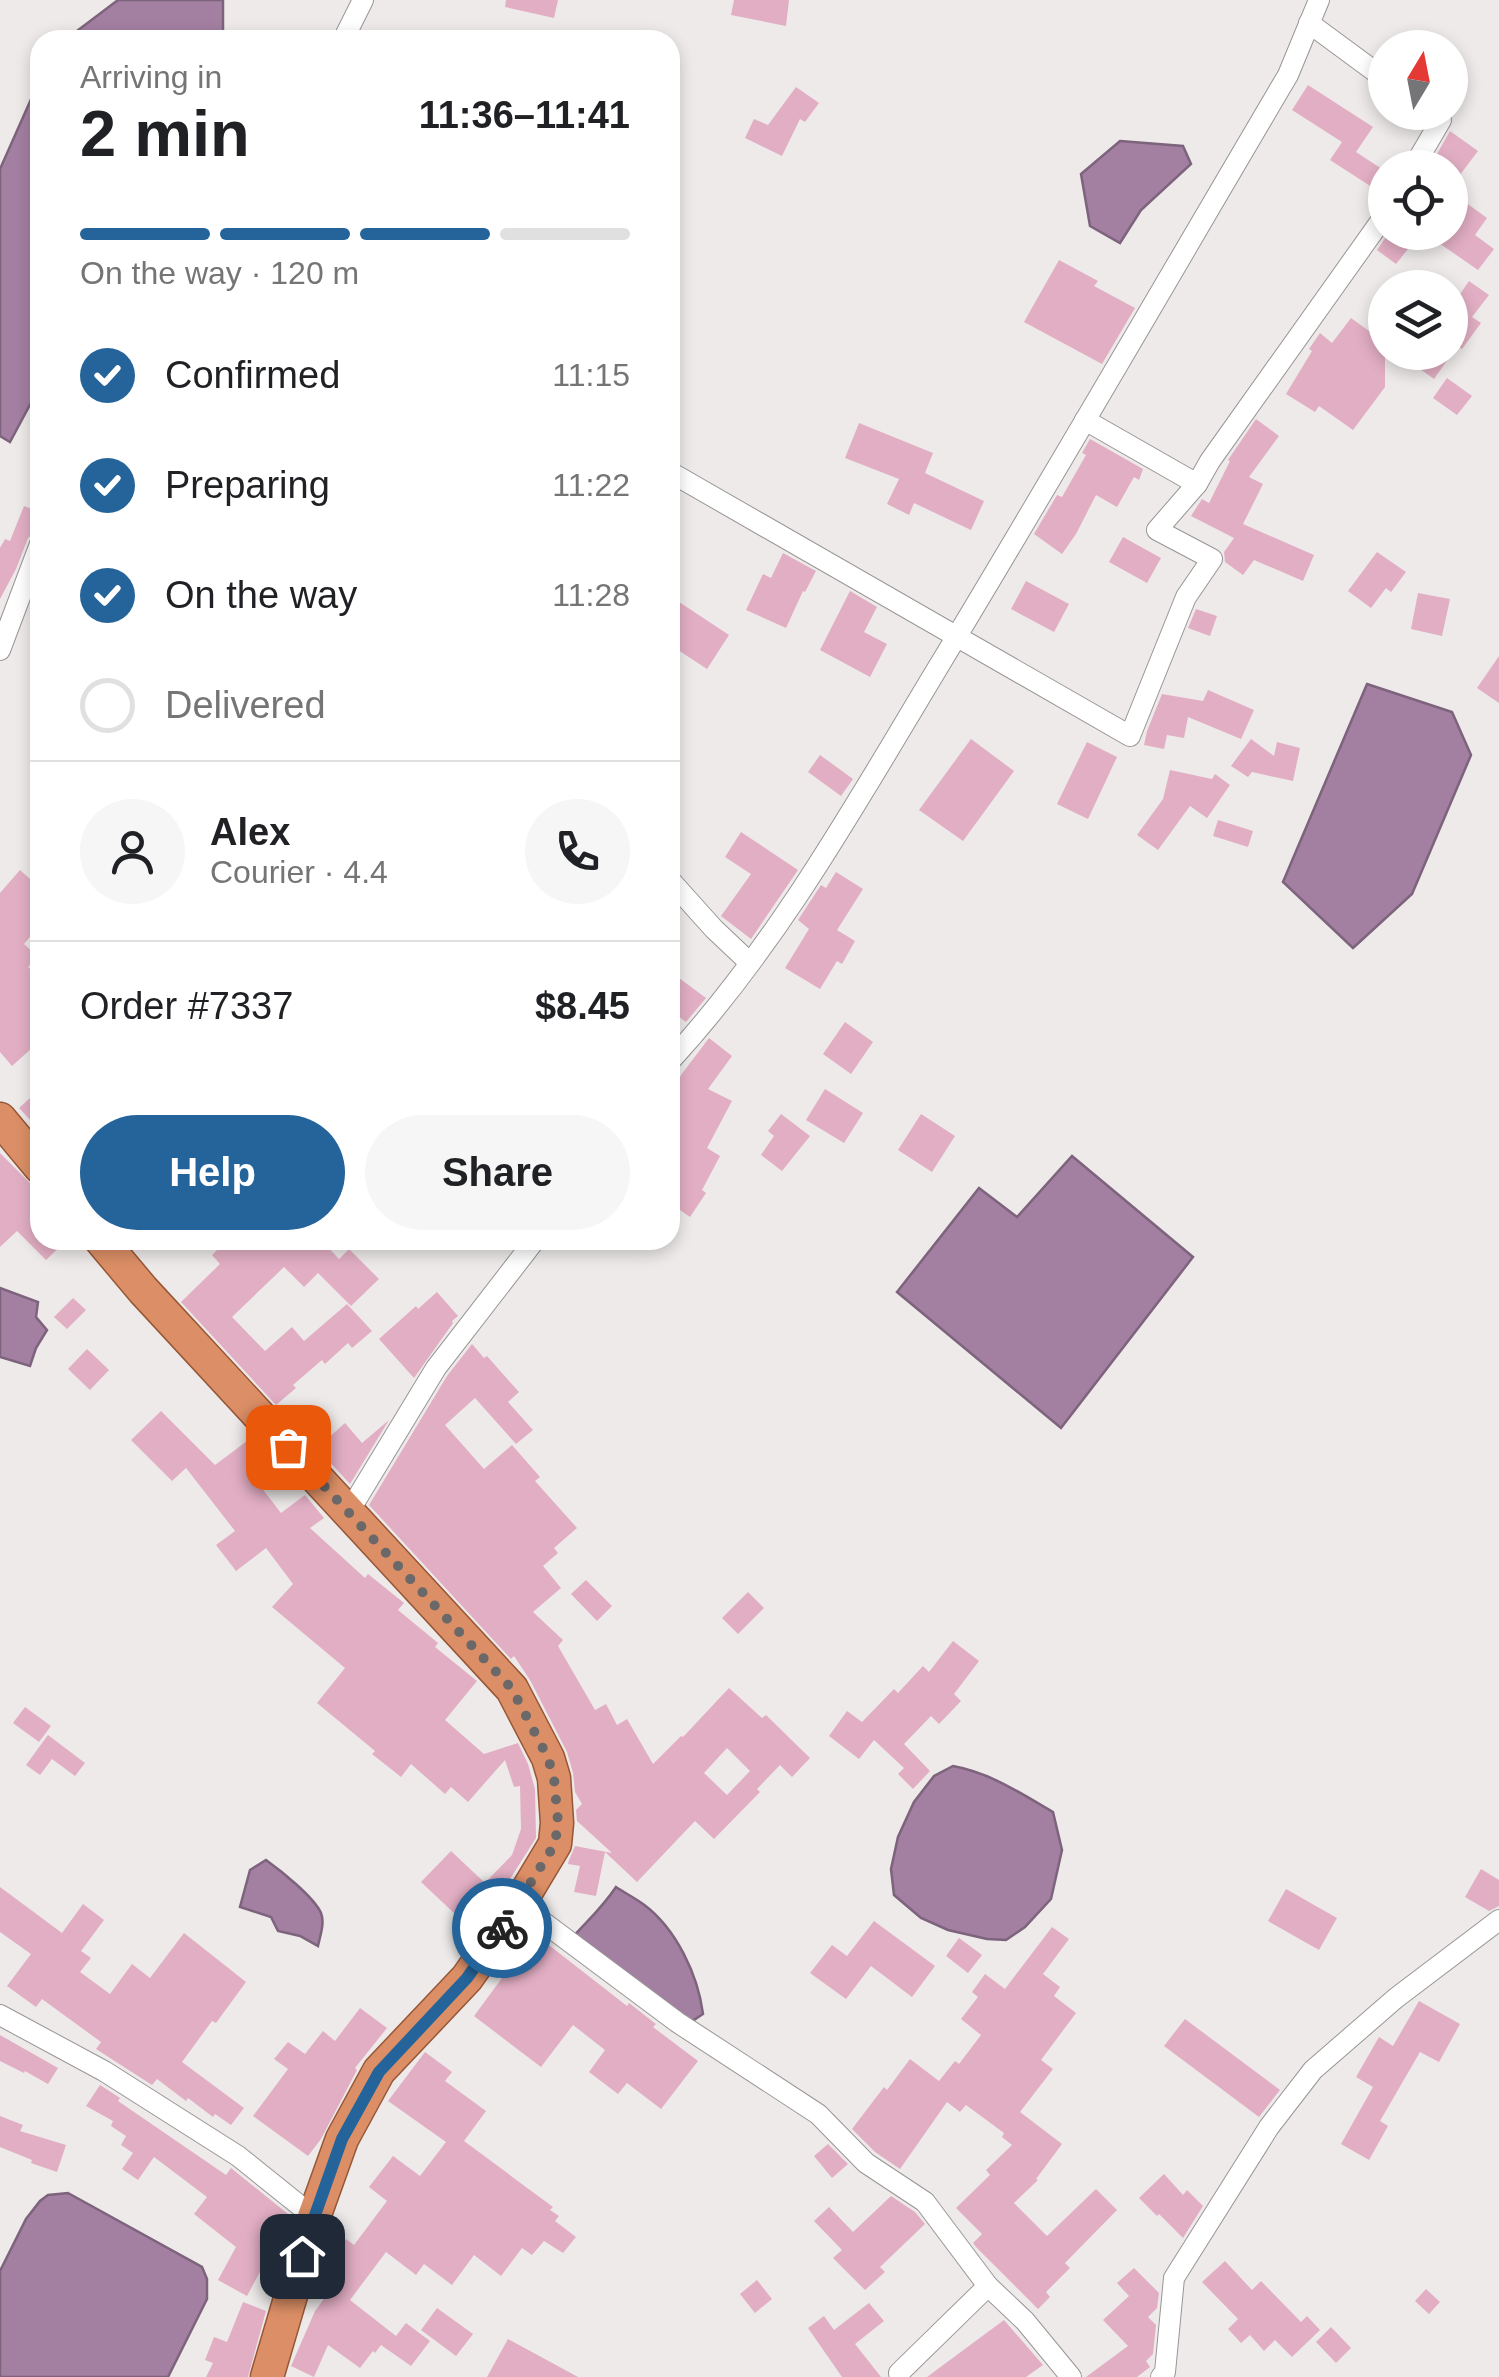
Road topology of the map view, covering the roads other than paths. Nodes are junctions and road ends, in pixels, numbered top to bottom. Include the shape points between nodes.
1 (364, 0) edge
2 (1319, 0) edge
3 (1309, 23) junction
4 (348, 30) edge
5 (1368, 66) edge
6 (1368, 238) edge
7 (1085, 420) junction
8 (680, 478) edge
9 (1197, 484) junction
10 (30, 572) edge
11 (958, 636) junction
12 (0, 650) edge
13 (680, 891) edge
14 (750, 963) junction
15 (680, 1050) edge
16 (0, 1119) edge
17 (30, 1155) edge
18 (110, 1250) edge
19 (527, 1250) edge
20 (348, 1513) junction
21 (519, 1904) junction
22 (1499, 1920) edge
23 (0, 2014) edge
24 (314, 2218) junction
25 (988, 2286) junction
26 (898, 2373) dead end
27 (267, 2377) edge
28 (1071, 2377) edge
29 (1161, 2377) edge

1 - 4 street
2 - 3 street
3 - 5 street
3 - 7 street via 1288,75
6 - 9 street
7 - 9 street
7 - 11 street
8 - 11 street
9 - 11 street via 1157,530 1212,559 1186,596 1130,736
10 - 12 street
11 - 14 street
13 - 14 street
14 - 15 street
16 - 17 highway
18 - 20 highway
19 - 20 street via 436,1368
20 - 21 highway via 512,1689 548,1758 555,1844
21 - 24 highway via 467,1978 379,2072 342,2139
21 - 25 street via 677,2022 818,2114 866,2163 925,2202
22 - 29 street via 1313,2070 1269,2127 1174,2278
23 - 24 street via 221,2146
24 - 27 highway
25 - 26 street
25 - 28 street

